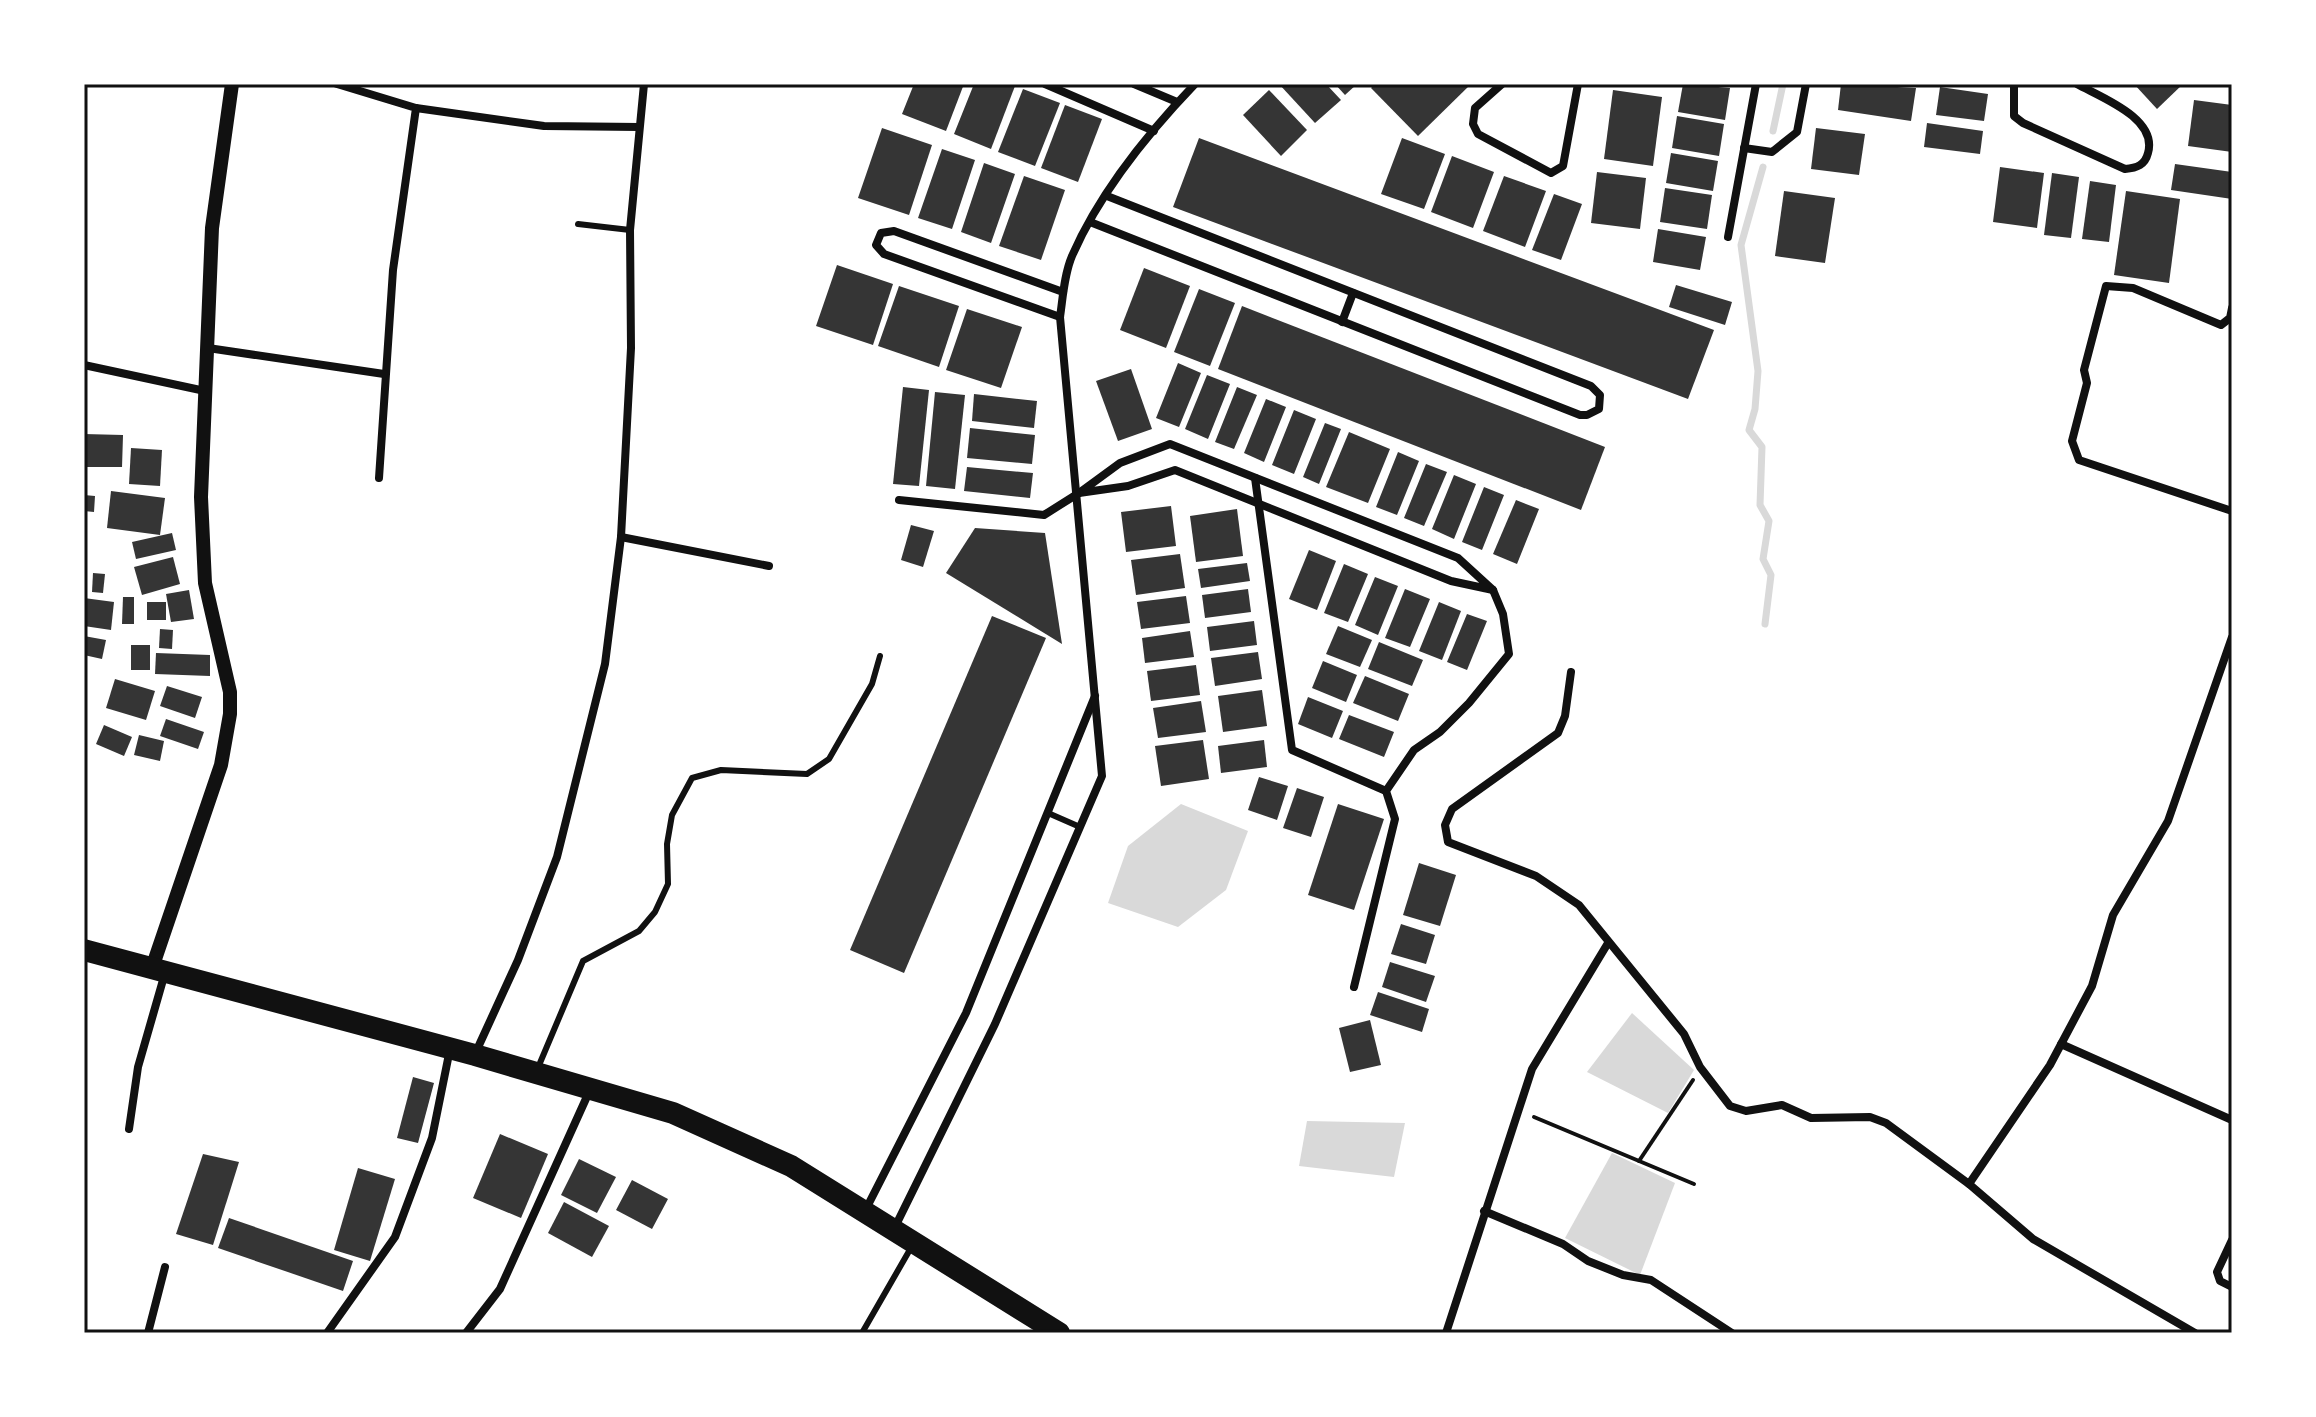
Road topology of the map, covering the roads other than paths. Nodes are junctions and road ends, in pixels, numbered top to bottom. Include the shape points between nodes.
1 (232, 84) edge
2 (337, 84) edge
3 (644, 84) edge
4 (1045, 84) edge
5 (1134, 84) edge
6 (1195, 84) edge
7 (1502, 84) edge
8 (1578, 84) edge
9 (1756, 84) edge
10 (1806, 84) edge
11 (2014, 84) edge
12 (2077, 84) edge
13 (1177, 102) junction
14 (416, 108) junction
15 (639, 127) junction
16 (1154, 131) junction
17 (1744, 148) junction
18 (1107, 196) junction
19 (1090, 222) junction
20 (578, 224) dead end
21 (630, 230) junction
22 (1728, 237) dead end
23 (1063, 292) junction
24 (1353, 293) junction
25 (2232, 308) edge
26 (1060, 317) junction
27 (1342, 322) junction
28 (208, 348) junction
29 (84, 365) edge
30 (384, 374) junction
31 (205, 391) junction
32 (379, 478) dead end
33 (1255, 478) junction
34 (1079, 493) junction
35 (899, 500) dead end
36 (1258, 503) junction
37 (2232, 511) edge
38 (621, 537) junction
39 (769, 566) dead end
40 (1493, 590) junction
41 (2232, 637) edge
42 (880, 656) dead end
43 (2228, 670) edge
44 (1571, 672) dead end
45 (1096, 691) junction
46 (1386, 791) junction
47 (1048, 813) junction
48 (1080, 827) junction
49 (1608, 943) junction
50 (84, 950) edge
51 (159, 970) junction
52 (1354, 987) dead end
53 (2061, 1044) junction
54 (450, 1048) junction
55 (475, 1055) junction
56 (536, 1072) junction
57 (591, 1088) junction
58 (2232, 1120) edge
59 (129, 1129) dead end
60 (1969, 1184) junction
61 (865, 1209) junction
62 (1484, 1211) junction
63 (893, 1230) junction
64 (2232, 1240) edge
65 (914, 1243) junction
66 (165, 1267) dead end
67 (2232, 1287) edge
68 (148, 1333) edge
69 (327, 1333) edge
70 (466, 1333) edge
71 (862, 1333) edge
72 (1059, 1333) edge
73 (1446, 1333) edge
74 (1732, 1333) edge
75 (2195, 1333) edge

1 - 28 street via 212,228
2 - 14 street
3 - 15 street
4 - 16 street
5 - 13 street
6 - 13 street
7 - 8 street via 1475,108 1478,134 1551,173 1563,166
9 - 17 street
10 - 17 street via 1797,132 1772,152
11 - 12 street via 2014,116 2023,123 2125,169 2146,160 2150,147 2142,126
13 - 16 street
14 - 15 street via 544,126
14 - 30 street
15 - 21 street
16 - 18 street
17 - 22 street
18 - 19 street
18 - 24 street
19 - 23 street via 1071,259
19 - 27 street
20 - 21 lane
21 - 38 street via 631,348
23 - 26 street
23 - 26 street via 894,231 877,238 884,254
24 - 27 street
24 - 27 street via 1591,386 1601,403 1593,413 1580,415
25 - 37 street via 2221,325 2133,288 2106,286 2072,441 2079,460
26 - 34 street
28 - 30 street
28 - 31 street
29 - 31 street
30 - 32 street
31 - 51 street via 205,583 230,692 230,714 221,765
33 - 34 street via 1170,444 1120,463
33 - 36 street
33 - 40 street via 1458,558
34 - 35 street via 1044,515
34 - 36 street via 1128,486 1175,470
34 - 45 street
36 - 40 street via 1451,581
36 - 46 street via 1292,750
38 - 39 street
38 - 55 street via 605,664 557,857
40 - 46 street via 1509,654 1469,703 1414,750
41 - 43 street
42 - 56 lane via 872,684 829,759 807,774 721,770 692,778 672,815 668,884 655,912 639,931 583,961
43 - 53 street via 2168,821 2113,915 2092,986
44 - 49 street via 1558,733 1459,802 1447,818 1445,837 1536,876 1579,905
45 - 47 street
45 - 48 street via 1102,776
46 - 52 street via 1395,819
47 - 48 lane
47 - 61 street via 966,1013
48 - 63 street via 966,1084
49 - 60 street via 1684,1034 1700,1067 1730,1106 1746,1111 1782,1105 1828,1120 1870,1117
49 - 62 street via 1532,1069
50 - 51 highway
51 - 54 highway
51 - 59 street
53 - 58 street
53 - 60 street
54 - 55 highway
54 - 69 street via 432,1138 395,1237
55 - 56 highway
56 - 57 highway
57 - 61 highway via 673,1113 791,1166
57 - 70 street via 500,1289
60 - 75 street via 2033,1239
61 - 63 highway
62 - 73 street
62 - 74 street via 1563,1244 1588,1261 1651,1280
63 - 65 highway
64 - 67 street via 2217,1272 2220,1281
65 - 71 lane
65 - 72 highway
66 - 68 street

